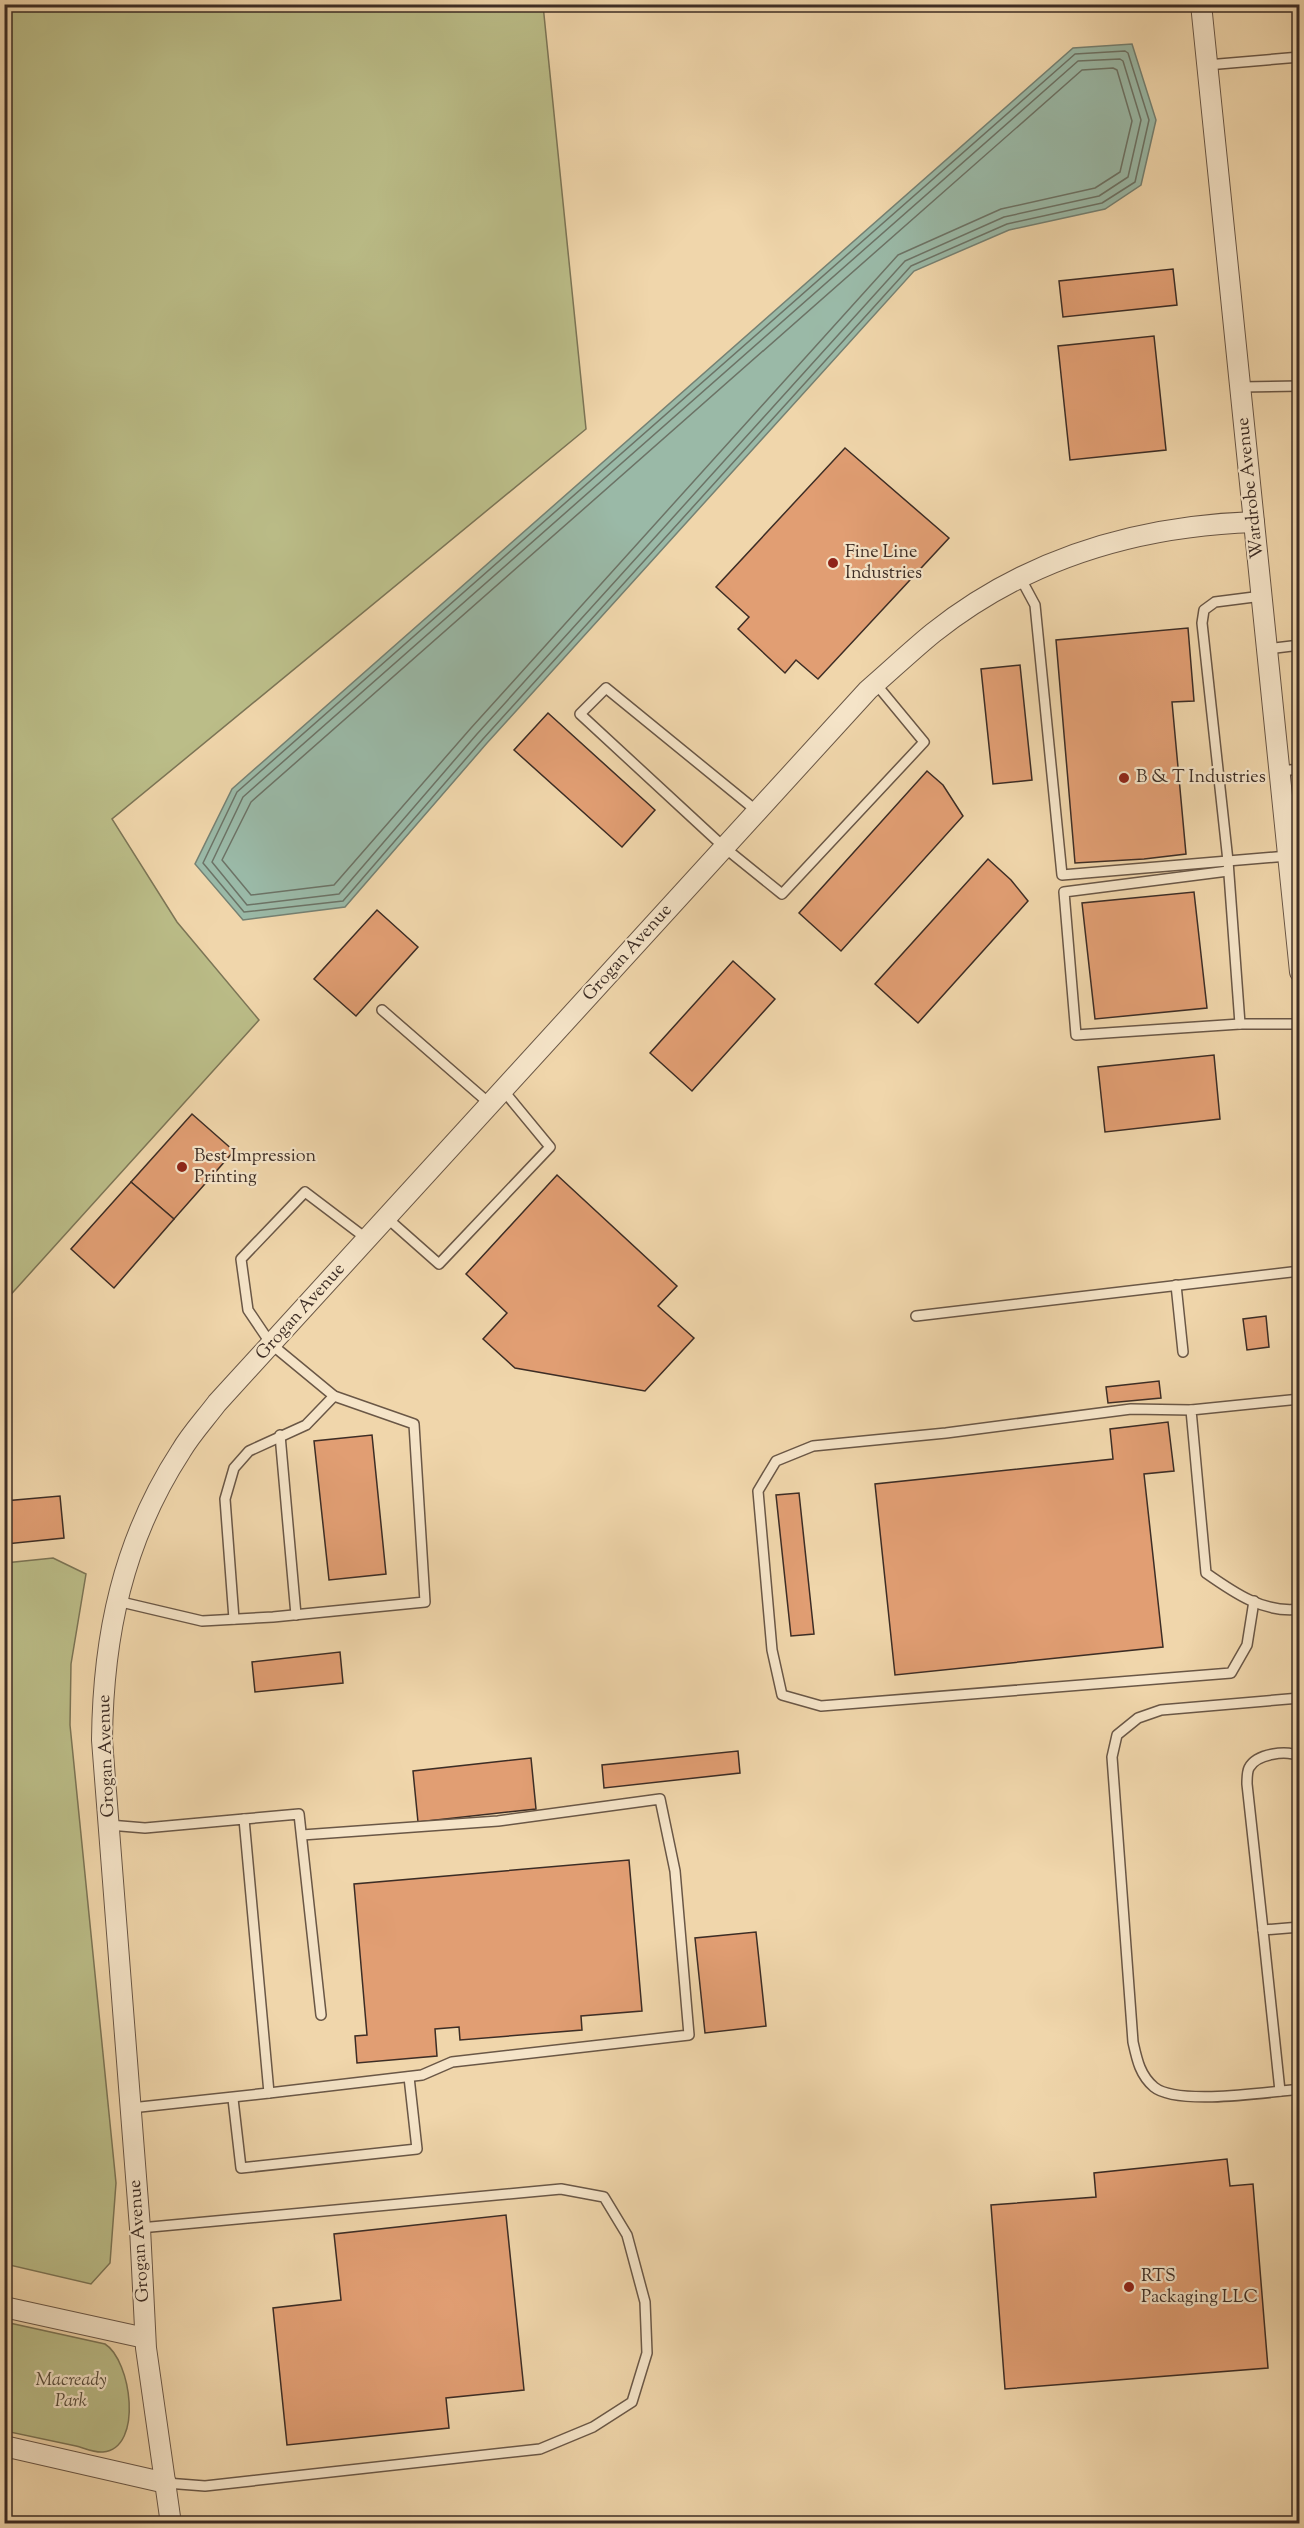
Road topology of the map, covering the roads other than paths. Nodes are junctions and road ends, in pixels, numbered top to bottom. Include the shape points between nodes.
1 (1201, 4) edge
2 (1299, 57) edge
3 (1207, 65) junction
4 (1299, 386) edge
5 (1240, 387) junction
6 (1254, 522) junction
7 (1021, 579) junction
8 (1262, 596) junction
9 (1299, 645) edge
10 (1267, 649) junction
11 (876, 684) junction
12 (1299, 769) edge
13 (1280, 771) junction
14 (758, 812) junction
15 (725, 848) junction
16 (1288, 856) junction
17 (1228, 866) junction
18 (1299, 972) edge
19 (382, 1010) dead end
20 (1240, 1024) junction
21 (1299, 1024) edge
22 (497, 1097) junction
23 (387, 1218) junction
24 (367, 1240) junction
25 (1299, 1271) edge
26 (1176, 1285) junction
27 (916, 1316) dead end
28 (271, 1344) junction
29 (1182, 1352) dead end
30 (333, 1396) junction
31 (1299, 1399) edge
32 (1191, 1410) junction
33 (280, 1435) junction
34 (117, 1601) junction
35 (1254, 1601) junction
36 (1299, 1609) edge
37 (296, 1615) junction
38 (234, 1619) junction
39 (1299, 1698) edge
40 (1299, 1757) edge
41 (244, 1819) junction
42 (109, 1825) junction
43 (302, 1835) junction
44 (1299, 1927) edge
45 (1263, 1930) junction
46 (321, 2015) dead end
47 (409, 2077) junction
48 (1299, 2089) edge
49 (1280, 2091) junction
50 (269, 2093) junction
51 (233, 2099) junction
52 (130, 2108) junction
53 (140, 2228) junction
54 (4, 2307) edge
55 (145, 2338) junction
56 (4, 2446) edge
57 (166, 2483) junction
58 (171, 2523) edge

1 - 3 street, Wardrobe Avenue
2 - 3 lane
3 - 5 street, Wardrobe Avenue
4 - 5 lane
5 - 6 street, Wardrobe Avenue
6 - 7 street, Grogan Avenue via 1177,528 1119,540 1063,558
6 - 8 street, Wardrobe Avenue
7 - 11 street, Grogan Avenue via 934,632
7 - 17 lane via 1035,605 1062,875
8 - 10 street, Wardrobe Avenue
8 - 17 lane via 1215,602 1204,610 1202,623
9 - 10 lane
10 - 13 street, Wardrobe Avenue
11 - 14 street, Grogan Avenue
11 - 15 lane via 924,742 782,894
12 - 13 lane
13 - 16 street, Wardrobe Avenue
14 - 15 street, Grogan Avenue
14 - 15 lane via 606,688 580,714
15 - 22 street, Grogan Avenue
16 - 17 lane
16 - 18 street, Wardrobe Avenue
17 - 20 lane
17 - 20 lane via 1064,892 1076,1035
19 - 22 lane
20 - 21 lane
22 - 23 street, Grogan Avenue
22 - 23 lane via 550,1147 439,1264
23 - 24 street, Grogan Avenue
24 - 28 street, Grogan Avenue
24 - 28 lane via 305,1192 241,1259 248,1310
25 - 26 lane
26 - 27 lane
26 - 29 lane
28 - 30 lane
28 - 34 street, Grogan Avenue via 181,1450 136,1535
30 - 33 lane via 306,1425
30 - 37 lane via 414,1424 425,1602
31 - 32 lane
32 - 35 lane via 1206,1573 1238,1596
32 - 35 lane via 1131,1409 813,1446 776,1461 758,1491 772,1650 782,1695 821,1706 1231,1673 1246,1645
33 - 37 lane
33 - 38 lane via 249,1451 234,1468 225,1499
34 - 38 lane via 202,1621
34 - 42 street, Grogan Avenue via 103,1698
35 - 36 lane via 1277,1609
37 - 38 lane
39 - 49 lane via 1161,1710 1137,1719 1117,1734 1112,1756 1133,2042 1140,2070 1156,2088 1182,2097
40 - 45 lane via 1278,1754 1259,1759 1248,1768
41 - 42 lane via 145,1828
41 - 43 lane via 299,1814
41 - 50 lane
42 - 52 street, Grogan Avenue
43 - 46 lane
43 - 47 lane via 498,1821 660,1799 675,1871 689,2034 452,2062
44 - 45 lane
45 - 49 lane
47 - 50 lane
47 - 51 lane via 417,2149 241,2168
48 - 49 lane
50 - 51 lane
51 - 52 lane
52 - 53 street, Grogan Avenue
53 - 55 street, Grogan Avenue
53 - 57 lane via 561,2189 604,2197 627,2235 645,2302 647,2353 632,2402 593,2427 540,2449 205,2486
54 - 55 street
55 - 57 street, Grogan Avenue
56 - 57 street
57 - 58 street, Grogan Avenue

